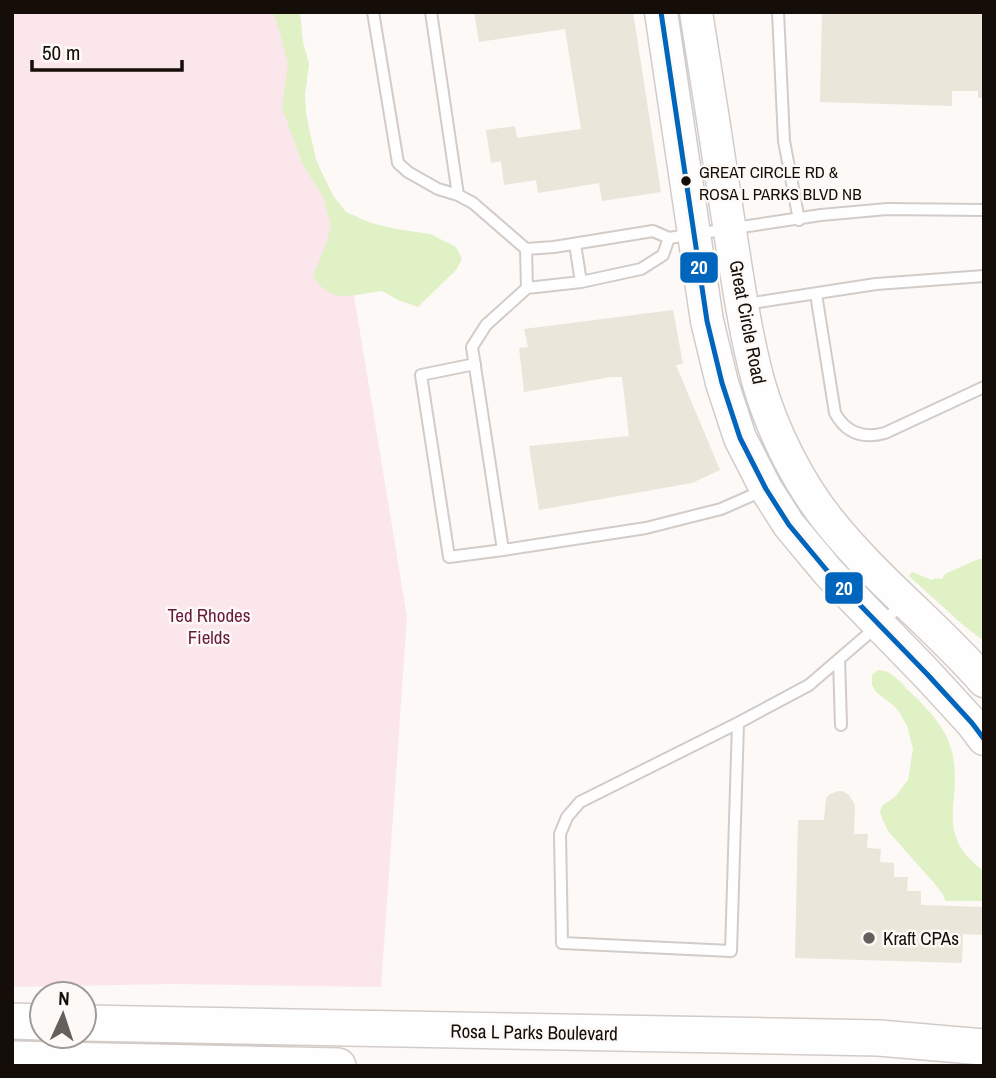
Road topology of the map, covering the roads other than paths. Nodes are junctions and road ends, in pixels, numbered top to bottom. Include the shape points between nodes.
1 (373, 12) edge
2 (431, 12) edge
3 (661, 12) edge
4 (696, 12) edge
5 (778, 12) edge
6 (458, 195) junction
7 (984, 210) edge
8 (799, 220) junction
9 (730, 230) junction
10 (682, 237) junction
11 (575, 244) junction
12 (526, 249) junction
13 (984, 276) edge
14 (581, 282) junction
15 (527, 288) junction
16 (816, 294) junction
17 (743, 304) junction
18 (475, 364) junction
19 (984, 387) edge
20 (766, 489) junction
21 (503, 550) junction
22 (906, 602) junction
23 (879, 625) junction
24 (839, 659) junction
25 (984, 681) edge
26 (738, 723) junction
27 (841, 725) dead end
28 (984, 739) edge
29 (98, 1025) edge
30 (984, 1047) edge
31 (319, 1053) edge
32 (12, 1059) edge

1 - 6 lane via 398,163 438,189
2 - 6 lane
3 - 10 street, Great Circle Road
4 - 9 street, Great Circle Road
5 - 8 lane via 784,141
6 - 12 lane
7 - 8 lane via 887,209
8 - 9 lane
9 - 10 lane
9 - 17 street, Great Circle Road
10 - 11 lane via 653,231
10 - 14 lane via 641,269
10 - 20 street, Great Circle Road via 740,438
11 - 12 lane
11 - 14 lane
12 - 15 lane
13 - 16 lane via 876,284
14 - 15 lane
15 - 18 lane via 486,325 472,347
16 - 17 lane
16 - 19 lane via 835,413 848,430 868,436 885,433
17 - 22 street, Great Circle Road via 760,386 789,457 827,519
18 - 21 lane
18 - 21 lane via 421,375 449,557
20 - 21 lane via 721,509 646,528
20 - 23 street, Great Circle Road via 821,564
22 - 23 lane
22 - 25 street, Great Circle Road
23 - 24 lane
23 - 28 street, Great Circle Road
24 - 26 lane via 809,685
24 - 27 lane
26 - 26 lane via 580,802 567,817 560,834 562,943 731,951
29 - 31 main road, Rosa L Parks Boulevard
30 - 31 main road, Rosa L Parks Boulevard via 879,1038
31 - 32 main road, Rosa L Parks Boulevard

